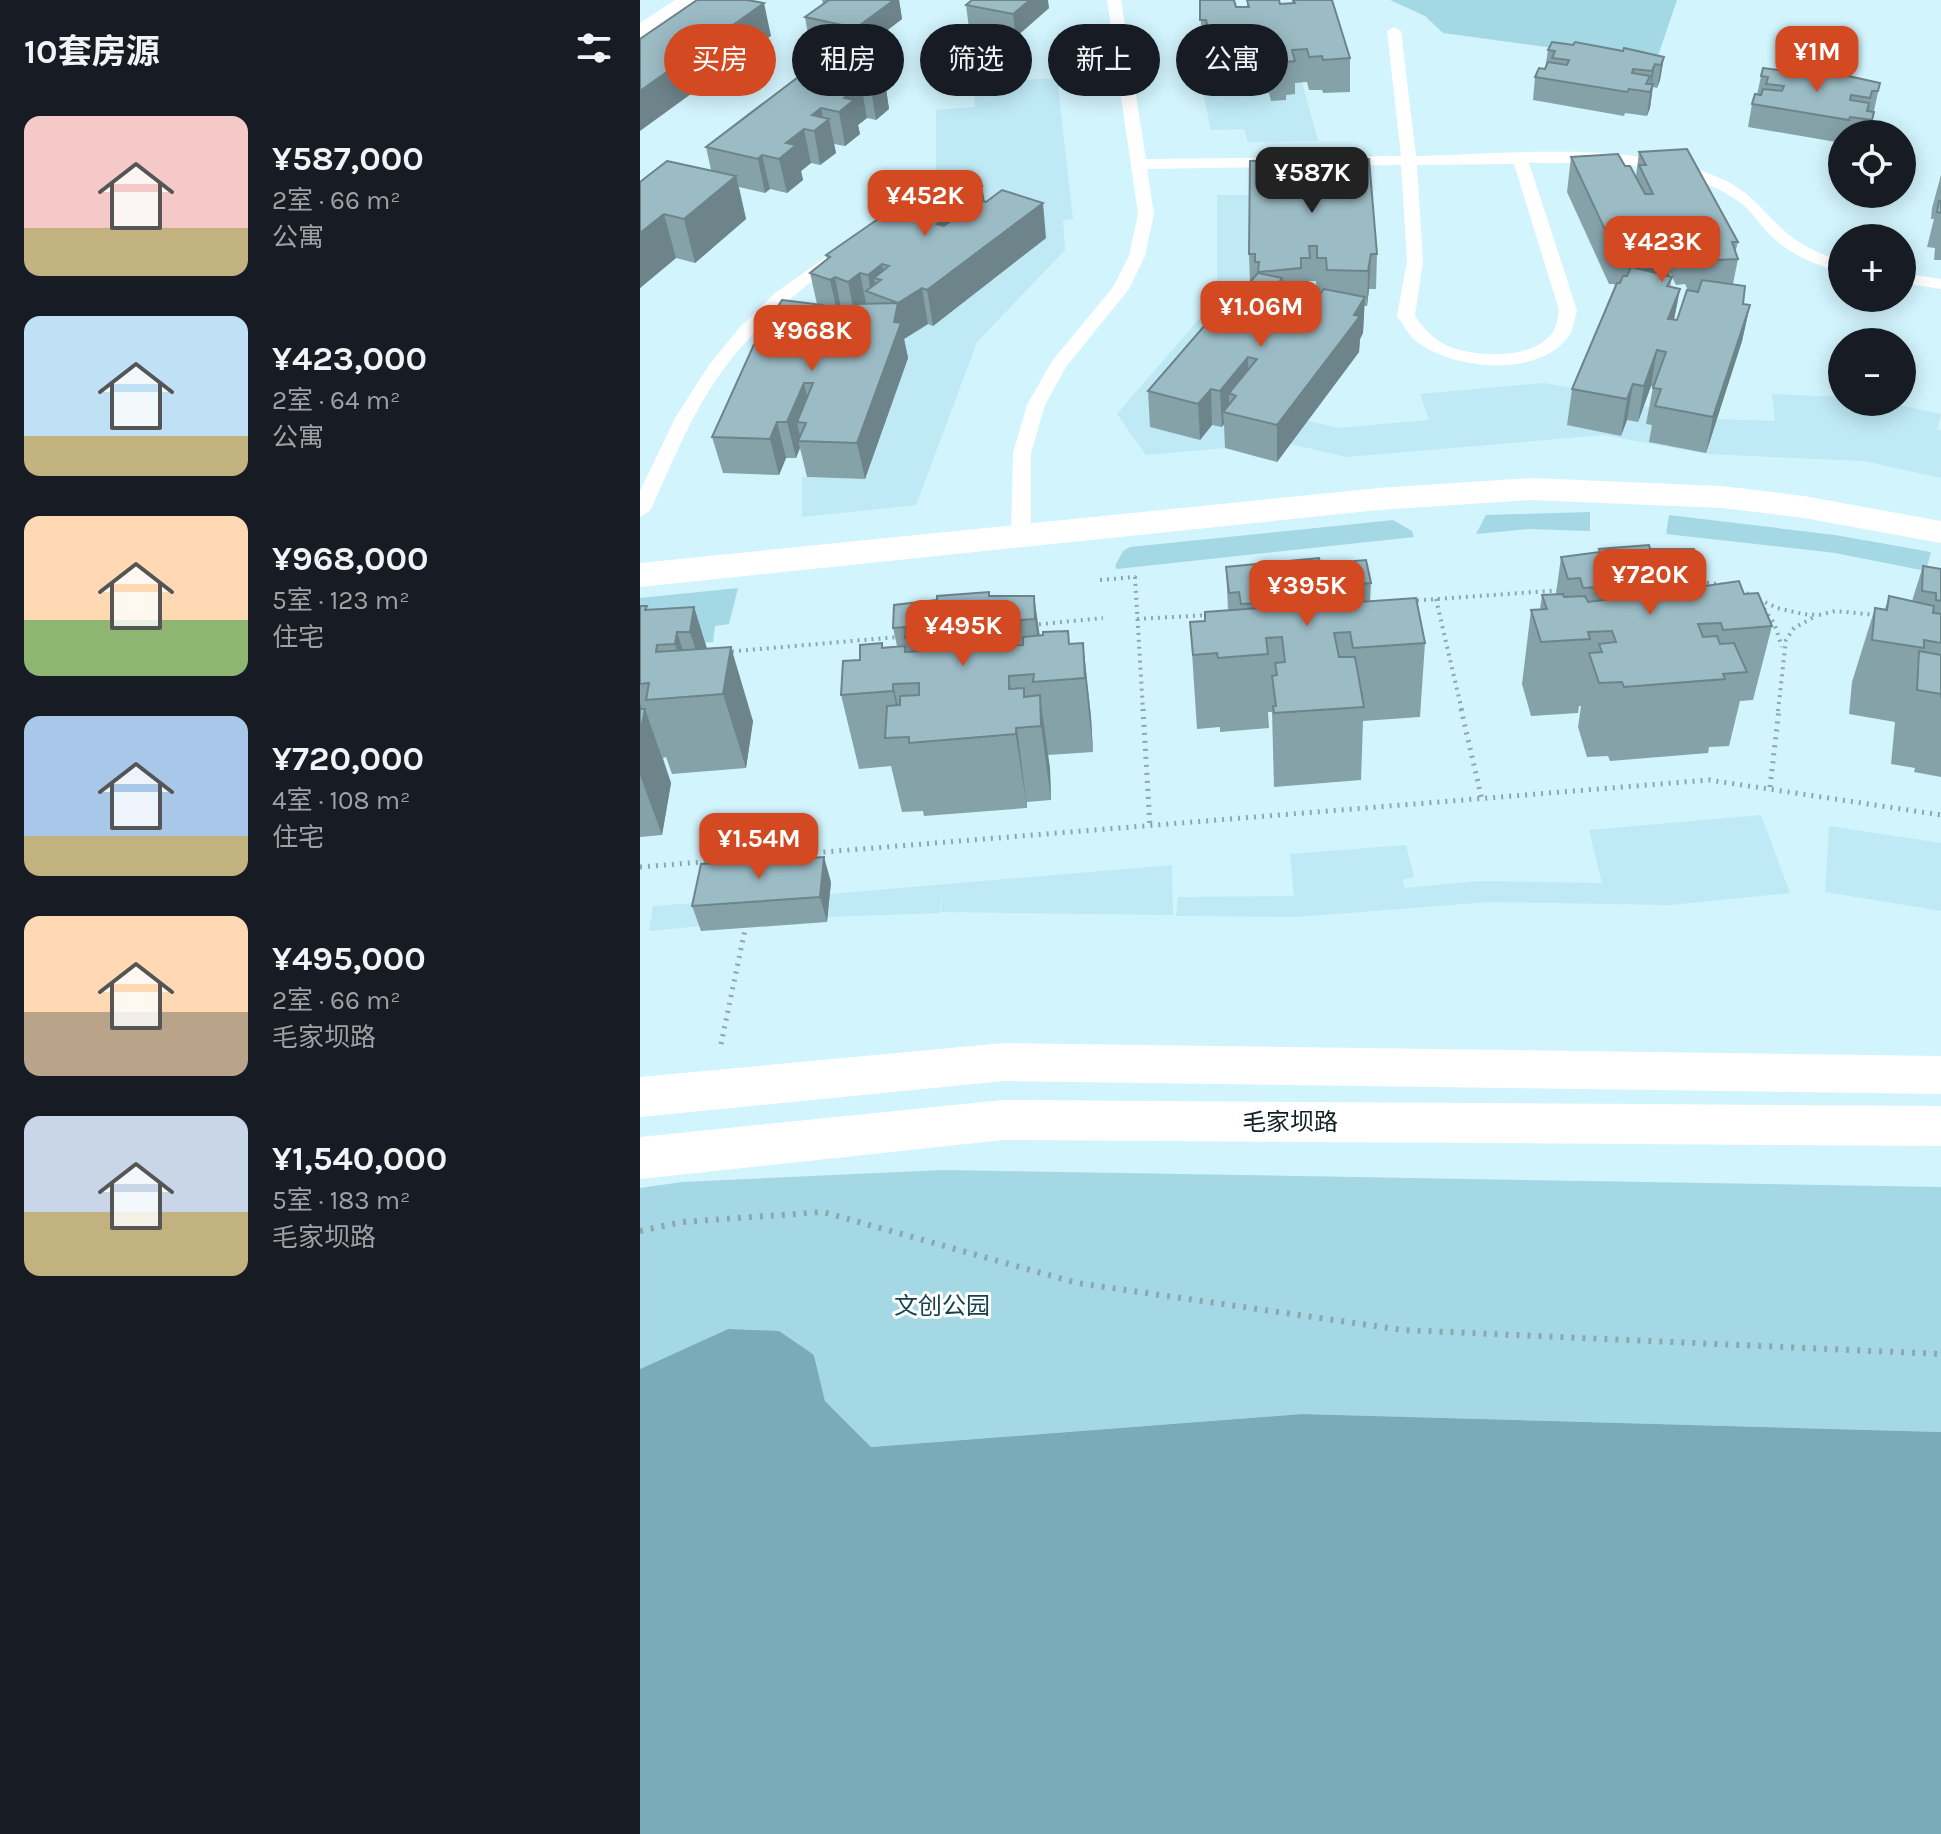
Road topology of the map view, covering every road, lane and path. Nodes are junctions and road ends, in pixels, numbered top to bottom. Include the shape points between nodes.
1 (1114, 0) edge
2 (686, 1) edge
3 (1394, 31) dead end
4 (640, 35) edge
5 (1520, 159) junction
6 (1409, 161) junction
7 (1140, 164) junction
8 (852, 244) edge
9 (1828, 261) edge
10 (1916, 280) edge
11 (1941, 284) edge
12 (640, 511) edge
13 (1941, 532) edge
14 (1021, 535) junction
15 (640, 575) edge
16 (1100, 580) dead end
17 (1685, 581) edge
18 (1578, 589) edge
19 (1436, 599) junction
20 (1755, 599) junction
21 (1400, 602) edge
22 (1215, 614) edge
23 (1819, 615) junction
24 (1882, 616) edge
25 (1103, 618) dead end
26 (1137, 619) junction
27 (1026, 625) edge
28 (902, 636) edge
29 (717, 652) edge
30 (1783, 652) junction
31 (1770, 787) junction
32 (1482, 800) junction
33 (1941, 815) edge
34 (1150, 826) junction
35 (760, 857) junction
36 (640, 867) edge
37 (757, 872) edge
38 (747, 919) edge
39 (1941, 1075) edge
40 (712, 1088) junction
41 (640, 1097) edge
42 (1941, 1126) edge
43 (640, 1158) edge
44 (640, 1231) edge
45 (1941, 1354) edge

1 - 7 lane
2 - 4 main road
3 - 6 lane
5 - 6 lane
5 - 6 lane via 1569,324 1560,339 1543,350 1499,360 1434,348 1410,327 1406,316 1415,261
5 - 9 lane via 1625,160 1700,176 1746,200 1793,246
6 - 7 lane
7 - 14 lane via 1146,214 1137,256 1121,289 1058,365 1036,405 1022,453
8 - 12 lane via 771,304 727,353 700,391
10 - 11 lane
13 - 14 main road via 1722,497 1531,489
14 - 15 main road
16 - 26 path via 1135,577
17 - 20 path via 1719,583
18 - 19 path
19 - 21 path
19 - 32 path
20 - 23 path
20 - 30 path via 1774,623
22 - 26 path
23 - 24 path via 1835,611
23 - 30 path via 1794,628
25 - 27 path
26 - 34 path
28 - 29 path
30 - 31 path
31 - 32 path via 1709,780
31 - 33 path
32 - 34 path
34 - 35 path
35 - 36 path
35 - 37 path
38 - 40 path
39 - 40 main road via 1004,1062
40 - 41 main road
42 - 43 main road, 毛家坝路 via 1003,1120
44 - 45 path via 682,1222 823,1212 1077,1283 1403,1330

